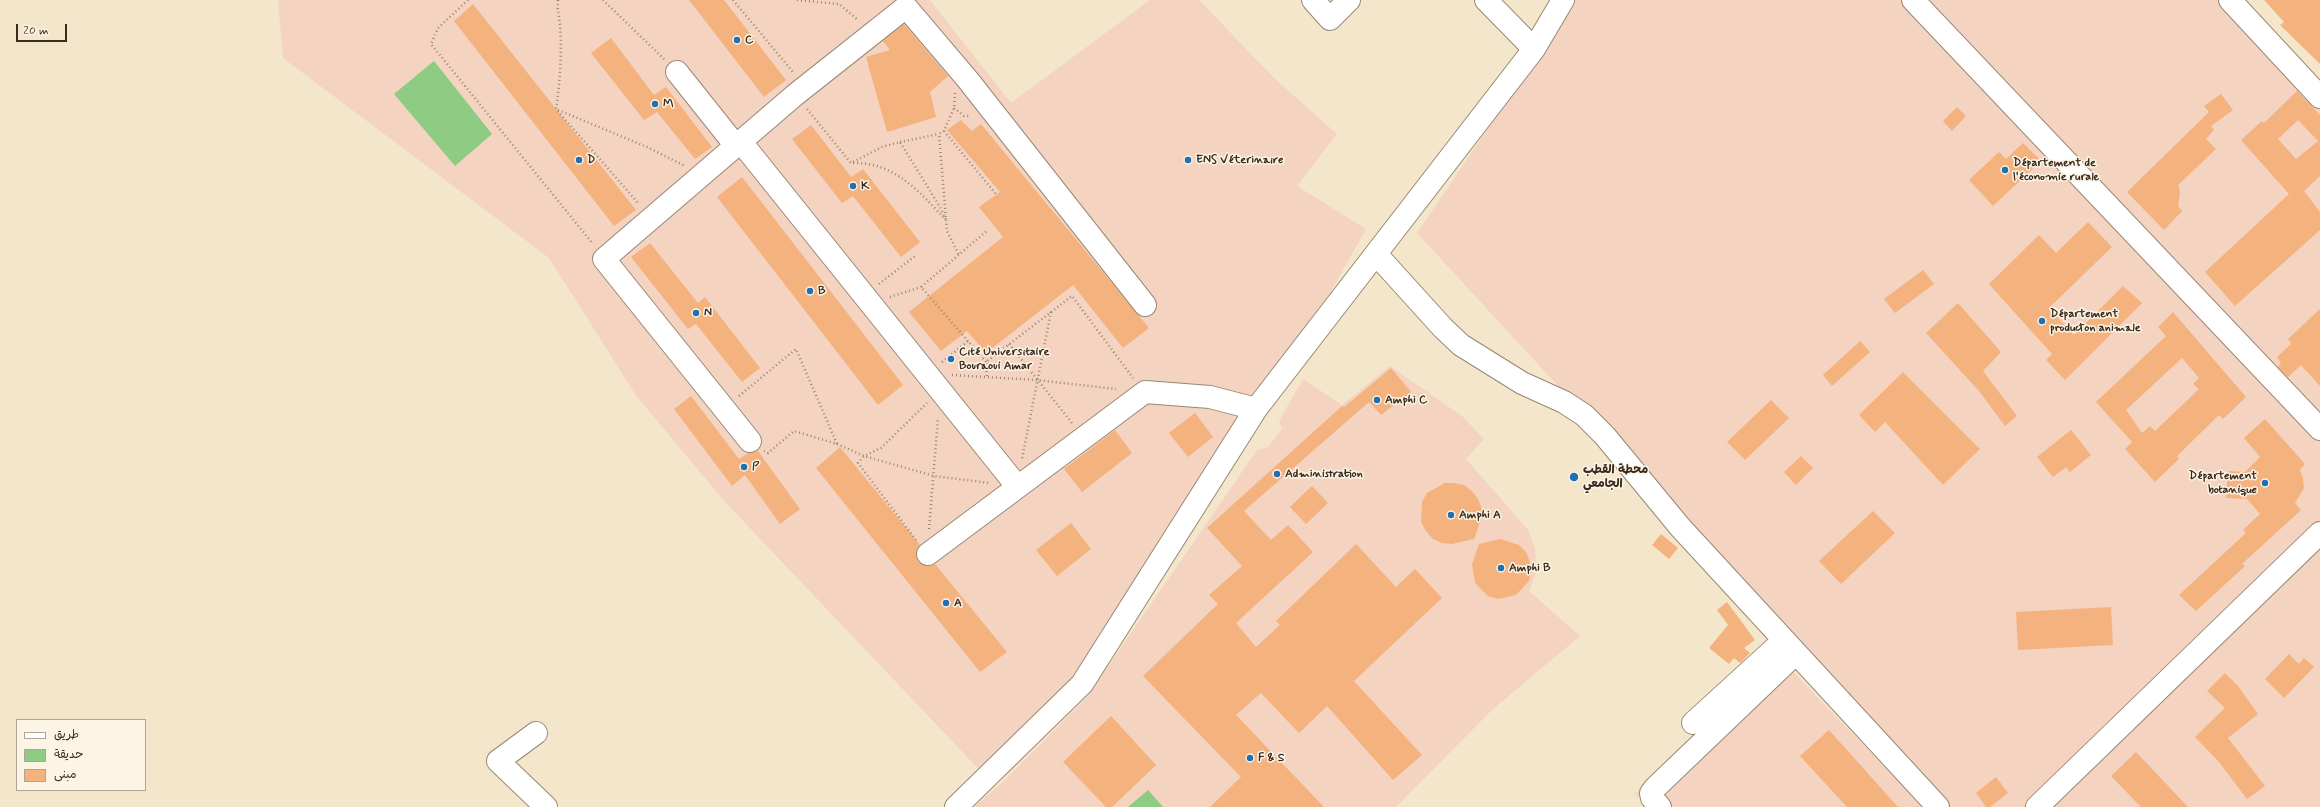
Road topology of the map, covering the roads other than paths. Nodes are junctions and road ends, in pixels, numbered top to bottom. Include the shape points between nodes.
1 (1313, 0) edge
2 (1349, 0) edge
3 (1486, 0) edge
4 (1563, 0) edge
5 (1913, 0) edge
6 (2230, 0) edge
7 (903, 3) edge
8 (1534, 48) junction
9 (677, 72) road end
10 (2320, 97) edge
11 (739, 144) junction
12 (1376, 254) junction
13 (1145, 305) dead end
14 (1256, 409) junction
15 (2320, 429) edge
16 (750, 441) road end
17 (1018, 486) junction
18 (2320, 532) edge
19 (928, 554) road end
20 (1789, 648) junction
21 (1694, 723) dead end
22 (536, 733) dead end
23 (546, 807) edge
24 (956, 807) edge
25 (1660, 807) edge
26 (1938, 807) edge
27 (2037, 807) edge

1 - 2 street via 1330,19
3 - 8 street
4 - 8 street
5 - 15 street
6 - 10 street
7 - 11 street via 871,35 800,91
7 - 13 street via 968,80
8 - 12 street
9 - 11 street
11 - 16 street via 604,259
11 - 17 street
12 - 14 street
12 - 20 street via 1461,345 1501,371 1564,402 1584,415
14 - 17 street via 1210,397 1144,392
14 - 24 street via 1082,684
17 - 19 street
18 - 27 street
20 - 21 street
20 - 25 street via 1655,788 1652,798
20 - 26 street
22 - 23 street via 498,761

